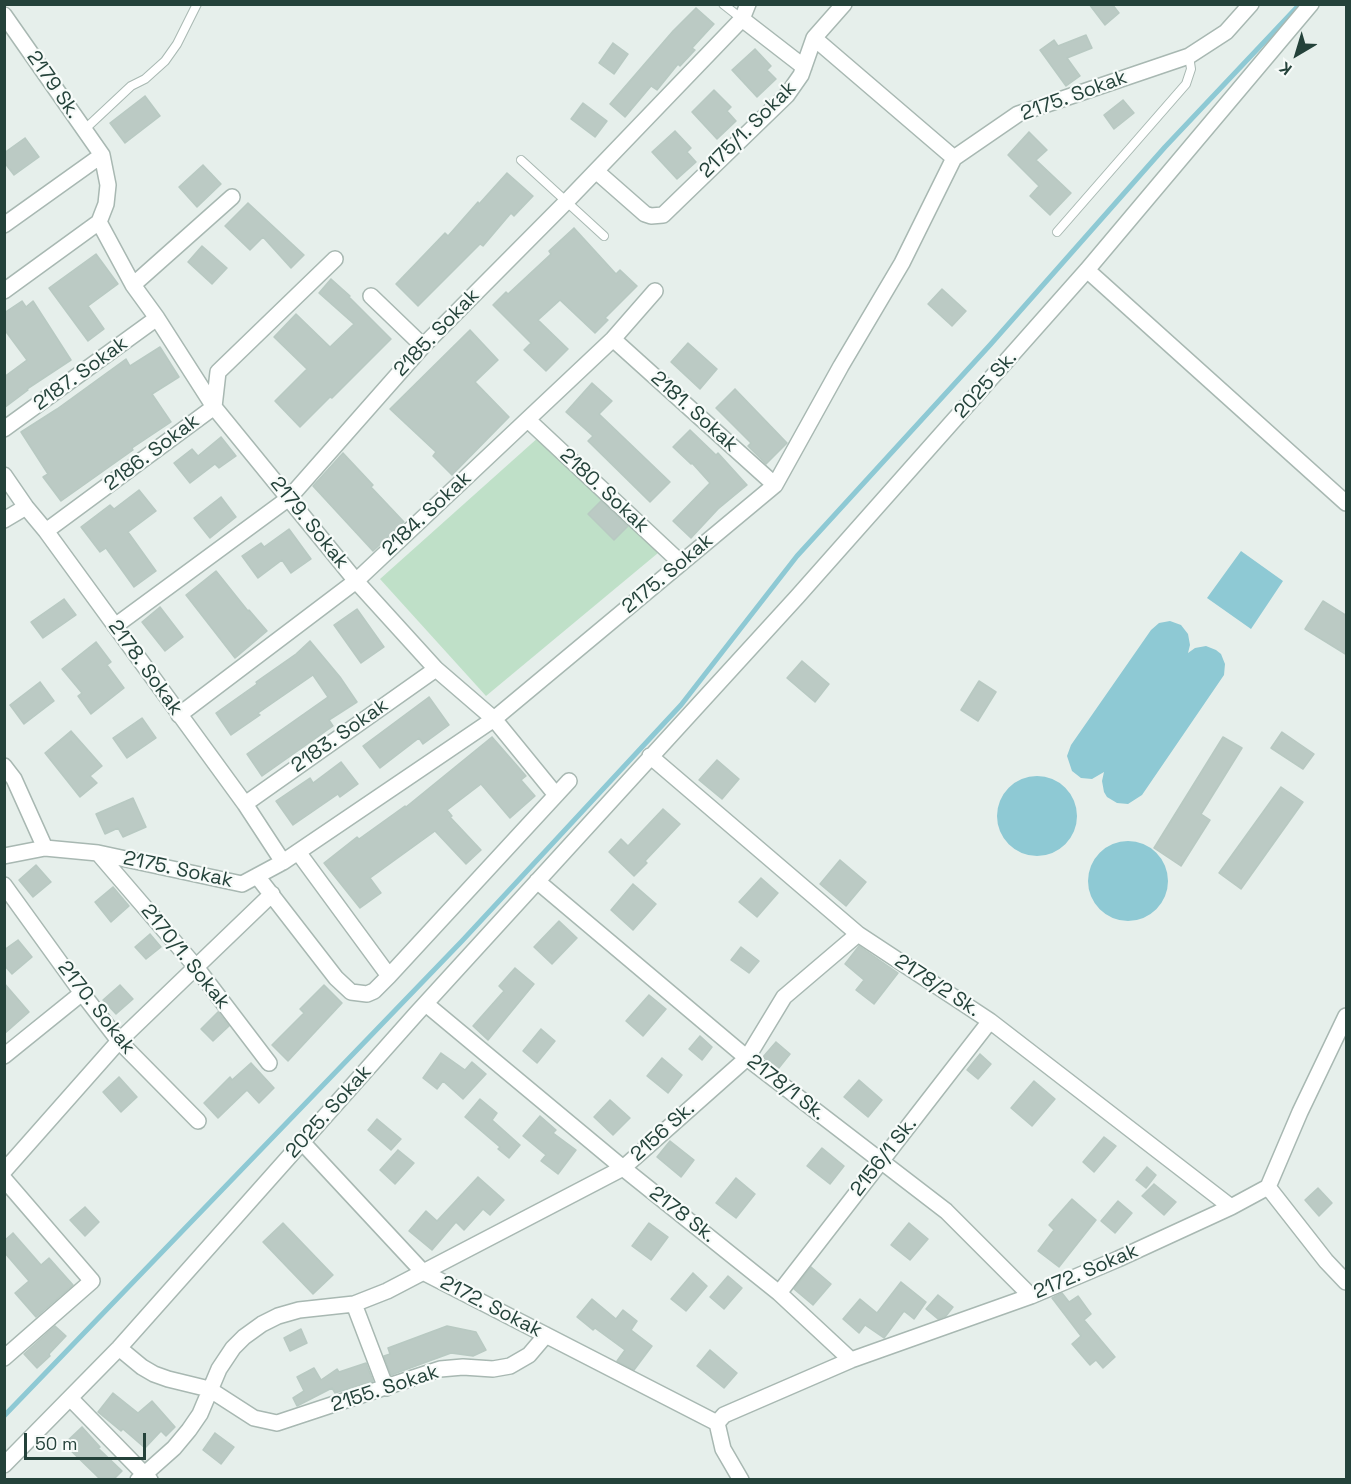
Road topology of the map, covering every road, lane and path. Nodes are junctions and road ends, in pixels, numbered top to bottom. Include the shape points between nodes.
1 (197, 4) edge
2 (723, 4) edge
3 (748, 4) edge
4 (844, 4) edge
5 (1251, 4) edge
6 (1311, 4) edge
7 (4, 15) edge
8 (742, 19) junction
9 (814, 38) junction
10 (1189, 56) junction
11 (804, 67) junction
12 (84, 130) junction
13 (102, 155) junction
14 (954, 158) junction
15 (521, 160) dead end
16 (596, 171) junction
17 (232, 197) dead end
18 (567, 201) junction
19 (99, 222) junction
20 (4, 225) edge
21 (1057, 232) dead end
22 (604, 236) dead end
23 (335, 259) dead end
24 (1087, 270) junction
25 (133, 285) junction
26 (4, 291) edge
27 (655, 291) dead end
28 (371, 296) dead end
29 (157, 318) junction
30 (613, 339) junction
31 (423, 346) junction
32 (214, 406) junction
33 (528, 420) junction
34 (4, 429) edge
35 (4, 475) edge
36 (775, 485) junction
37 (289, 498) junction
38 (1347, 503) edge
39 (26, 507) junction
40 (4, 520) edge
41 (46, 531) junction
42 (681, 563) junction
43 (356, 581) junction
44 (115, 626) junction
45 (436, 669) junction
46 (179, 715) junction
47 (494, 719) junction
48 (650, 756) junction
49 (4, 766) edge
50 (569, 781) dead end
51 (556, 795) junction
52 (245, 804) junction
53 (45, 848) junction
54 (298, 852) junction
55 (98, 853) junction
56 (4, 856) edge
57 (283, 862) junction
58 (257, 876) junction
59 (537, 881) junction
60 (4, 885) edge
61 (272, 894) junction
62 (858, 934) junction
63 (196, 967) junction
64 (388, 976) junction
65 (82, 993) junction
66 (426, 1004) junction
67 (1347, 1016) edge
68 (990, 1021) junction
69 (119, 1041) junction
70 (4, 1056) edge
71 (747, 1058) junction
72 (269, 1063) dead end
73 (198, 1121) dead end
74 (302, 1142) junction
75 (881, 1161) junction
76 (623, 1168) junction
77 (4, 1171) edge
78 (4, 1179) edge
79 (1268, 1187) junction
80 (1231, 1207) junction
81 (423, 1272) junction
82 (1347, 1282) edge
83 (779, 1293) junction
84 (1031, 1296) junction
85 (354, 1304) junction
86 (546, 1335) junction
87 (119, 1348) junction
88 (4, 1358) edge
89 (851, 1360) junction
90 (386, 1388) junction
91 (209, 1389) junction
92 (70, 1398) junction
93 (720, 1419) junction
94 (4, 1465) edge
95 (144, 1478) edge
96 (741, 1479) edge

1 - 12 lane via 165,62 131,86
2 - 8 lane
3 - 8 street
4 - 9 street
5 - 10 street, 2175. Sokak via 1226,32
6 - 24 street, 2025 Sk.
7 - 12 street, 2179 Sk.
8 - 11 street
8 - 16 street, 2185. Sokak
9 - 11 street, 2175/1. Sokak
9 - 14 street
10 - 14 street, 2175. Sokak via 1018,114
10 - 21 lane via 1191,69 1185,84
11 - 16 street, 2175/1. Sokak via 787,95 663,215 645,214
12 - 13 street, 2179 Sk.
13 - 19 street via 108,185
13 - 20 street
14 - 36 street, 2175. Sokak via 902,263
15 - 18 lane
16 - 18 street, 2185. Sokak
17 - 25 street
18 - 22 lane
18 - 31 street, 2185. Sokak
19 - 25 street, 2179. Sokak
19 - 26 street
23 - 32 street, 2186. Sokak via 218,372
24 - 38 street
24 - 48 street, 2025 Sk.
25 - 29 street, 2179. Sokak
27 - 30 street, 2184. Sokak
28 - 31 street
29 - 32 street, 2179. Sokak
29 - 34 street, 2187. Sokak
30 - 33 street, 2184. Sokak
30 - 36 street, 2181. Sokak
31 - 37 street, 2185. Sokak
32 - 37 street, 2179. Sokak
32 - 41 street, 2186. Sokak
33 - 42 street, 2180. Sokak
33 - 43 street, 2184. Sokak
35 - 39 street, 2178. Sokak
36 - 42 street, 2175. Sokak
37 - 43 street, 2179. Sokak
37 - 44 street, 2185. Sokak
39 - 40 street
39 - 41 street, 2178. Sokak
41 - 44 street, 2178. Sokak
42 - 47 street, 2175. Sokak
43 - 45 street, 2179. Sokak
43 - 46 street, 2184. Sokak
44 - 46 street, 2178. Sokak
45 - 47 street, 2179. Sokak
45 - 52 street, 2183. Sokak
46 - 52 street, 2178. Sokak
47 - 51 street, 2179. Sokak
47 - 54 street, 2175. Sokak
48 - 59 street, 2025. Sokak
48 - 62 street, 2178/2 Sk.
49 - 53 street via 14,779
50 - 51 street
51 - 64 street
52 - 57 street, 2178. Sokak
53 - 55 street, 2175. Sokak
53 - 56 street, 2175. Sokak
54 - 57 street, 2175. Sokak
54 - 64 street
55 - 58 street, 2175. Sokak via 242,884
55 - 63 street, 2170/1. Sokak
57 - 58 street, 2175. Sokak
58 - 61 street
59 - 66 street, 2025. Sokak
59 - 71 street, 2178/1 Sk.
60 - 65 street, 2170. Sokak
61 - 63 street
61 - 64 street via 351,992 368,994
62 - 68 street, 2178/2 Sk.
62 - 71 street, 2156 Sk. via 784,997
63 - 69 street
63 - 72 street, 2170/1. Sokak
65 - 69 street, 2170. Sokak
65 - 70 street
66 - 74 street, 2025. Sokak
66 - 76 street, 2178 Sk.
67 - 79 street
68 - 75 street, 2156/1 Sk.
68 - 80 street, 2178/2 Sk.
69 - 73 street, 2170. Sokak
69 - 77 street
71 - 75 street, 2178/1 Sk.
71 - 76 street, 2156 Sk.
74 - 81 street, 2172. Sokak
74 - 87 street, 2025. Sokak
75 - 83 street, 2156/1 Sk.
75 - 84 street, 2178/1 Sk. via 946,1211
76 - 81 street, 2156 Sk.
76 - 83 street, 2178 Sk.
78 - 88 street via 92,1281
79 - 80 street, 2172. Sokak
79 - 82 street
80 - 84 street, 2172. Sokak
81 - 85 street, 2156 Sk.
81 - 86 street, 2172. Sokak
83 - 89 street, 2178 Sk.
84 - 89 street, 2172. Sokak
85 - 90 street
85 - 91 street, 2156 Sk. via 299,1310 262,1324 233,1348
86 - 90 street, 2155. Sokak via 529,1355 510,1366 440,1369
86 - 93 street, 2172. Sokak
87 - 91 street via 154,1374
87 - 92 street, 2025. Sokak
89 - 93 street, 2172. Sokak
90 - 91 street, 2155. Sokak via 285,1422 269,1423 254,1418
91 - 95 street, 2156 Sk. via 189,1430
92 - 94 street, 2025. Sokak
92 - 95 street
93 - 96 street via 723,1449

